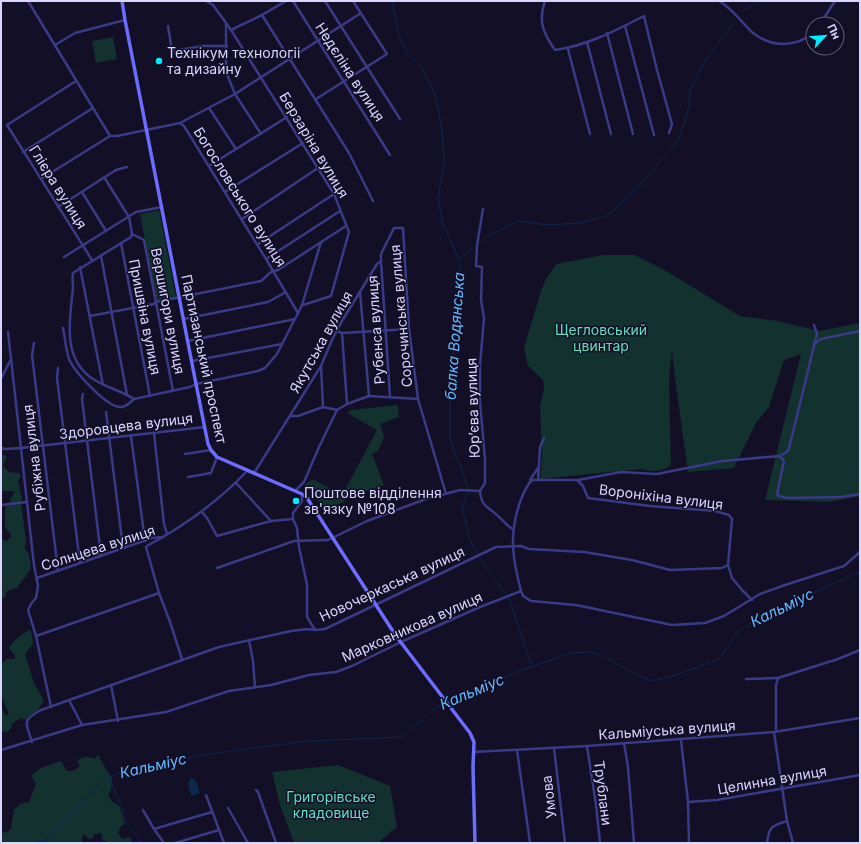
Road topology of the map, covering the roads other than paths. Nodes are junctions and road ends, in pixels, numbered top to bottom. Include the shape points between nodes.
1 (28, 1) edge
2 (122, 1) edge
3 (206, 1) edge
4 (286, 1) edge
5 (293, 1) edge
6 (324, 1) edge
7 (353, 1) edge
8 (544, 1) edge
9 (719, 1) edge
10 (835, 1) edge
11 (361, 13) junction
12 (262, 15) junction
13 (825, 16) edge
14 (124, 20) junction
15 (226, 24) junction
16 (168, 26) dead end
17 (341, 26) junction
18 (625, 26) junction
19 (231, 30) junction
20 (606, 34) junction
21 (805, 39) edge
22 (318, 41) junction
23 (587, 42) junction
24 (55, 45) junction
25 (227, 46) junction
26 (568, 49) junction
27 (290, 59) junction
28 (367, 67) junction
29 (262, 77) junction
30 (76, 81) junction
31 (344, 81) junction
32 (235, 94) junction
33 (316, 99) junction
34 (93, 108) junction
35 (209, 108) junction
36 (287, 117) junction
37 (400, 119) dead end
38 (180, 123) junction
39 (146, 129) junction
40 (669, 133) dead end
41 (261, 134) junction
42 (590, 134) dead end
43 (611, 134) dead end
44 (633, 134) dead end
45 (654, 135) dead end
46 (110, 136) junction
47 (303, 143) junction
48 (236, 149) junction
49 (23, 152) junction
50 (390, 155) dead end
51 (209, 166) junction
52 (127, 167) dead end
53 (318, 168) junction
54 (104, 177) junction
55 (41, 179) junction
56 (82, 192) junction
57 (225, 192) junction
58 (334, 194) junction
59 (373, 201) dead end
60 (58, 207) junction
61 (162, 207) junction
62 (483, 209) dead end
63 (340, 211) junction
64 (129, 217) junction
65 (242, 219) junction
66 (346, 226) junction
67 (403, 228) joint
68 (106, 231) junction
69 (132, 234) junction
70 (321, 242) junction
71 (121, 243) junction
72 (258, 244) junction
73 (83, 246) junction
74 (101, 256) junction
75 (64, 257) dead end
76 (266, 258) junction
77 (92, 260) junction
78 (381, 261) junction
79 (80, 267) junction
80 (274, 271) junction
81 (286, 292) junction
82 (360, 292) junction
83 (180, 298) junction
84 (156, 302) junction
85 (302, 305) junction
86 (133, 308) junction
87 (112, 312) junction
88 (298, 313) junction
89 (90, 316) junction
90 (184, 320) junction
91 (295, 320) junction
92 (814, 325) dead end
93 (63, 328) dead end
94 (409, 329) junction
95 (386, 330) junction
96 (337, 331) junction
97 (860, 331) edge
98 (8, 332) dead end
99 (364, 332) junction
100 (342, 333) junction
101 (188, 341) junction
102 (34, 343) dead end
103 (282, 344) junction
104 (813, 344) junction
105 (11, 360) junction
106 (192, 361) junction
107 (321, 366) junction
108 (58, 368) dead end
109 (1, 379) edge
110 (196, 384) junction
111 (103, 386) junction
112 (173, 391) junction
113 (83, 394) dead end
114 (127, 395) junction
115 (150, 396) junction
116 (369, 396) junction
117 (390, 397) junction
118 (134, 399) junction
119 (418, 399) junction
120 (347, 404) junction
121 (323, 407) junction
122 (338, 410) junction
123 (106, 412) dead end
124 (291, 416) junction
125 (205, 427) junction
126 (154, 433) junction
127 (131, 436) junction
128 (544, 438) dead end
129 (109, 439) junction
130 (87, 441) junction
131 (66, 444) junction
132 (43, 446) junction
133 (1, 448) edge
134 (21, 448) junction
135 (211, 450) junction
136 (185, 454) dead end
137 (217, 456) junction
138 (780, 456) junction
139 (539, 466) junction
140 (248, 470) junction
141 (254, 473) junction
142 (188, 477) dead end
143 (538, 480) junction
144 (578, 480) junction
145 (236, 483) junction
146 (528, 484) junction
147 (295, 491) junction
148 (480, 491) junction
149 (302, 494) junction
150 (446, 494) junction
151 (860, 494) edge
152 (27, 502) junction
153 (1, 505) edge
154 (202, 512) junction
155 (293, 519) junction
156 (271, 521) junction
157 (513, 529) junction
158 (166, 535) junction
159 (333, 537) junction
160 (145, 541) junction
161 (298, 541) junction
162 (513, 546) junction
163 (123, 548) junction
164 (860, 552) edge
165 (101, 556) junction
166 (80, 563) junction
167 (728, 565) junction
168 (216, 568) dead end
169 (58, 571) junction
170 (37, 578) junction
171 (521, 591) junction
172 (159, 592) junction
173 (752, 600) junction
174 (376, 605) junction
175 (315, 630) junction
176 (36, 636) junction
177 (249, 640) junction
178 (401, 642) junction
179 (860, 650) edge
180 (182, 659) junction
181 (778, 678) junction
182 (746, 679) dead end
183 (111, 685) junction
184 (255, 688) junction
185 (69, 700) junction
186 (51, 707) junction
187 (860, 718) edge
188 (118, 720) junction
189 (82, 725) junction
190 (775, 732) junction
191 (681, 740) junction
192 (32, 742) junction
193 (624, 743) junction
194 (587, 746) junction
195 (554, 748) junction
196 (1, 750) edge
197 (517, 750) junction
198 (474, 752) junction
199 (860, 775) edge
200 (782, 788) junction
201 (256, 790) dead end
202 (206, 795) dead end
203 (688, 802) junction
204 (228, 808) dead end
205 (143, 810) dead end
206 (212, 812) junction
207 (787, 821) junction
208 (154, 829) junction
209 (219, 830) junction
210 (164, 843) edge
211 (175, 843) edge
212 (224, 843) edge
213 (248, 843) edge
214 (276, 843) edge
215 (475, 843) edge
216 (530, 843) edge
217 (565, 843) edge
218 (600, 843) edge
219 (634, 843) edge
220 (689, 843) edge
221 (767, 843) edge
222 (793, 843) edge

1 - 24 street
2 - 14 street, Партизанський проспект
3 - 15 street, Берзаріна вулиця via 213,5
4 - 12 street
5 - 22 street, Недєліна вулиця
6 - 17 street
7 - 11 street
8 - 26 street via 541,17 544,31 555,50
9 - 21 street via 728,6 753,32 766,40 792,44
10 - 13 street
11 - 17 street
11 - 28 street via 388,54
12 - 19 street
12 - 27 street
14 - 24 street via 75,33
14 - 39 street, Партизанський проспект
15 - 19 street, Берзаріна вулиця
15 - 25 street
16 - 25 street via 172,50
17 - 22 street
17 - 28 street
18 - 20 street
18 - 40 street via 644,16 672,124
18 - 45 street
19 - 29 street, Берзаріна вулиця
20 - 23 street
20 - 44 street
22 - 27 street
22 - 31 street, Недєліна вулиця
23 - 26 street
23 - 43 street
24 - 30 street
25 - 32 street via 226,72
26 - 42 street
27 - 29 street
27 - 33 street
28 - 31 street
28 - 37 street
29 - 32 street
29 - 36 street, Берзаріна вулиця
30 - 34 street
30 - 49 street, Глієра вулиця via 7,125
31 - 33 street
31 - 50 street, Недєліна вулиця
32 - 35 street
32 - 41 street
33 - 59 street via 349,153
34 - 46 street
34 - 49 street
35 - 38 street
35 - 48 street
36 - 41 street
36 - 47 street, Берзаріна вулиця
38 - 39 street, Богословського вулиця
38 - 51 street, Богословського вулиця
39 - 46 street, Богословського вулиця
39 - 61 street, Партизанський проспект
41 - 48 street
46 - 55 street
47 - 53 street, Берзаріна вулиця
47 - 57 street
48 - 51 street
49 - 55 street, Глієра вулиця
51 - 57 street, Богословського вулиця
52 - 54 street
53 - 58 street, Берзаріна вулиця
53 - 65 street
54 - 56 street
54 - 64 street
55 - 60 street, Глієра вулиця
56 - 60 street
56 - 68 street
57 - 65 street, Богословського вулиця
58 - 63 street, Берзаріна вулиця
58 - 72 street
60 - 73 street, Глієра вулиця
61 - 64 street via 136,212
61 - 83 street, Партизанський проспект
62 - 148 street, Юр’єва вулиця via 476,266 482,267 481,300 484,318 480,402 485,483
63 - 66 street, Берзаріна вулиця
63 - 76 street
64 - 68 street
64 - 69 street
65 - 72 street, Богословського вулиця
66 - 70 street
66 - 85 street, Берзаріна вулиця via 348,232 331,296
67 - 78 street, Якутська вулиця via 394,228
67 - 94 street, Сорочинська вулиця
68 - 73 street
69 - 71 street
69 - 84 street, Вершигори вулиця via 144,240
70 - 80 street
70 - 85 street
71 - 74 street
71 - 86 street, Пришвіна вулиця
72 - 76 street, Богословського вулиця
73 - 75 street
73 - 77 street, Глієра вулиця
74 - 77 street
74 - 87 street
76 - 80 street, Богословського вулиця
77 - 79 street
78 - 82 street, Якутська вулиця
78 - 95 street, Рубенса вулиця
79 - 89 street
79 - 111 street via 72,274 70,339 82,370
80 - 81 street, Богословського вулиця
80 - 83 street via 261,281
81 - 88 street, Богословського вулиця
81 - 90 street via 268,302
82 - 96 street, Якутська вулиця
82 - 99 street
83 - 84 street
83 - 90 street, Партизанський проспект
84 - 86 street
84 - 112 street, Вершигори вулиця
85 - 88 street
86 - 87 street
86 - 115 street, Пришвіна вулиця
87 - 89 street
87 - 114 street
88 - 91 street
89 - 111 street
90 - 101 street, Партизанський проспект
91 - 101 street
91 - 103 street
92 - 104 street via 817,334
93 - 118 street via 73,367 97,394 121,408
94 - 95 street
94 - 119 street, Сорочинська вулиця
95 - 99 street
95 - 117 street, Рубенса вулиця
96 - 100 street
96 - 107 street, Якутська вулиця
97 - 104 street via 821,339
98 - 105 street
99 - 100 street
99 - 116 street
100 - 120 street
101 - 106 street, Партизанський проспект
102 - 132 street, Рубіжна вулиця via 32,355
103 - 106 street
103 - 110 street via 271,362 262,370
104 - 138 street via 788,452
105 - 109 street
105 - 134 street
106 - 110 street, Партизанський проспект
107 - 121 street
107 - 124 street, Якутська вулиця
108 - 131 street via 57,378
110 - 112 street
110 - 125 street, Партизанський проспект
111 - 114 street
112 - 115 street
113 - 130 street
114 - 118 street
115 - 118 street
116 - 117 street
116 - 120 street
117 - 119 street
119 - 150 street, Сорочинська вулиця
120 - 122 street
121 - 122 street
121 - 124 street
122 - 147 street via 304,482
123 - 129 street
124 - 141 street, Якутська вулиця
125 - 126 street, Здоровцева вулиця
125 - 135 street, Партизанський проспект
126 - 127 street, Здоровцева вулиця
126 - 158 street
127 - 129 street, Здоровцева вулиця
127 - 160 street
128 - 139 street via 540,447
129 - 130 street, Здоровцева вулиця
129 - 163 street
130 - 131 street, Здоровцева вулиця
130 - 165 street
131 - 132 street, Здоровцева вулиця
131 - 166 street
132 - 134 street, Здоровцева вулиця
132 - 169 street, Рубіжна вулиця
133 - 134 street, Здоровцева вулиця
134 - 152 street
135 - 136 street
135 - 137 street, Партизанський проспект
137 - 140 street, Партизанський проспект
137 - 142 street via 210,473
138 - 144 street via 680,468 657,474 621,472
138 - 151 street via 784,461 777,489 780,496 787,498
139 - 143 street
139 - 146 street
140 - 141 street, Партизанський проспект
140 - 145 street, Солнцева вулиця
141 - 147 street, Партизанський проспект
143 - 144 street
143 - 146 street via 532,480
144 - 167 street, Вороніхіна вулиця via 588,498 715,511 729,515 732,519
145 - 154 street, Солнцева вулиця
145 - 156 street
146 - 157 street
147 - 149 street, Партизанський проспект
148 - 150 street via 464,490
148 - 157 street via 480,498 486,507 498,515 507,527
149 - 155 street via 302,501 293,513
149 - 159 street, Партизанський проспект
150 - 159 street via 367,521
152 - 153 street
152 - 170 street
154 - 156 street via 217,536
154 - 158 street, Солнцева вулиця
155 - 156 street
155 - 161 street
157 - 162 street
158 - 160 street, Солнцева вулиця
158 - 172 street via 146,547
159 - 161 street via 328,540
159 - 174 street, Партизанський проспект
160 - 163 street, Солнцева вулиця
161 - 168 street
161 - 175 street via 307,585 307,617
162 - 167 street, Новочеркаська вулиця via 584,552 632,560 674,571 722,568
162 - 171 street
162 - 174 street, Новочеркаська вулиця via 496,547
163 - 165 street, Солнцева вулиця
164 - 173 street via 844,566 760,594
165 - 166 street, Солнцева вулиця
166 - 169 street, Солнцева вулиця
167 - 173 street, Вороніхіна вулиця via 732,578
169 - 170 street, Солнцева вулиця
170 - 176 street via 36,598 28,610
171 - 173 street via 523,596 531,601 576,604 672,625 710,622
171 - 178 street, Марковникова вулиця
172 - 176 street
172 - 180 street
174 - 175 street, Новочеркаська вулиця via 325,629
174 - 178 street, Партизанський проспект
175 - 177 street, Новочеркаська вулиця via 307,629
176 - 186 street
177 - 180 street, Новочеркаська вулиця
177 - 184 street
178 - 184 street, Марковникова вулиця via 336,672 309,675
178 - 198 street, Партизанський проспект via 470,733 474,742
179 - 181 street
180 - 183 street, Новочеркаська вулиця
181 - 182 street
181 - 190 street
183 - 185 street, Новочеркаська вулиця
183 - 188 street
184 - 188 street, Марковникова вулиця via 229,692 166,712
185 - 186 street, Новочеркаська вулиця
185 - 189 street
186 - 192 street, Новочеркаська вулиця via 27,719
187 - 190 street, Кальміуська вулиця
188 - 189 street, Марковникова вулиця
189 - 192 street, Марковникова вулиця
190 - 191 street, Кальміуська вулиця
190 - 200 street
191 - 193 street, Кальміуська вулиця
191 - 203 street
192 - 196 street, Марковникова вулиця
193 - 194 street, Кальміуська вулиця
193 - 219 street
194 - 195 street, Кальміуська вулиця
194 - 218 street, Трублани
195 - 197 street, Кальміуська вулиця
195 - 217 street, Умова
197 - 198 street, Кальміуська вулиця
197 - 216 street
198 - 215 street, Партизанський проспект
199 - 200 street, Целинна вулиця
200 - 203 street, Целинна вулиця via 717,800
200 - 207 street
201 - 214 street
202 - 206 street
203 - 220 street
204 - 213 street
205 - 208 street
206 - 208 street
206 - 209 street
207 - 221 street via 769,830
207 - 222 street
208 - 210 street
209 - 211 street
209 - 212 street

